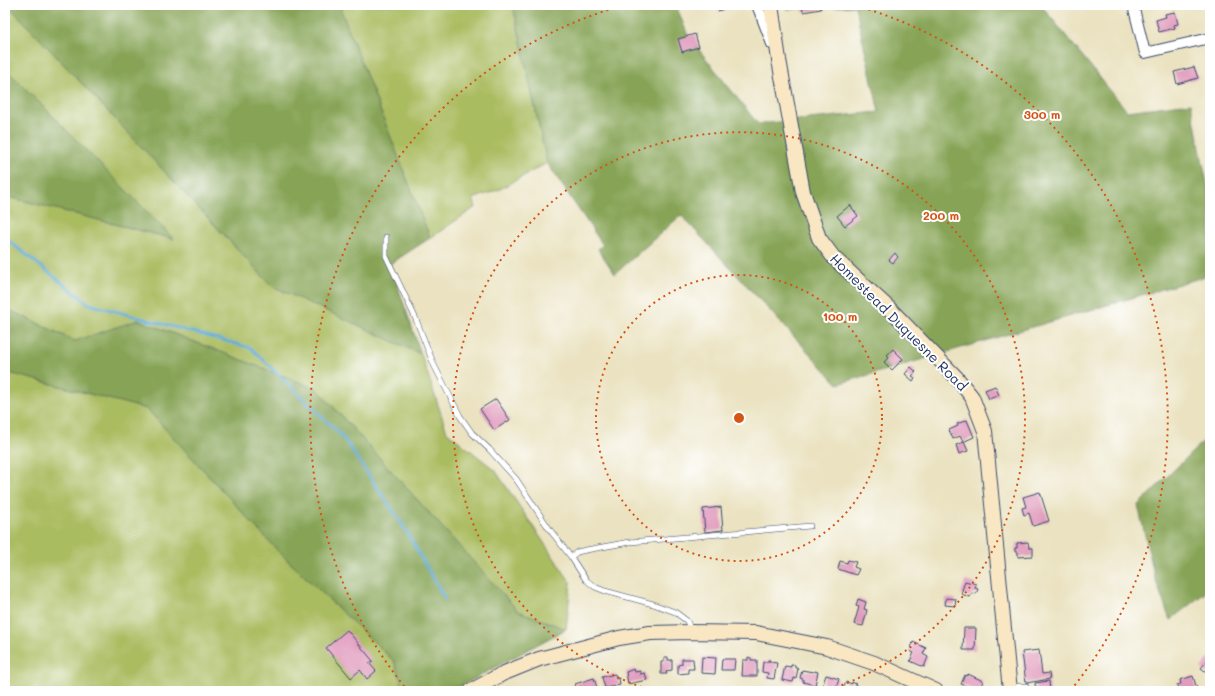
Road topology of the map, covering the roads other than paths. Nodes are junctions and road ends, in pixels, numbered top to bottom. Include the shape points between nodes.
1 (757, 5) edge
2 (771, 5) edge
3 (1133, 5) edge
4 (1210, 38) edge
5 (779, 60) junction
6 (386, 237) dead end
7 (810, 526) dead end
8 (571, 557) junction
9 (691, 632) junction
10 (1010, 689) edge
11 (471, 691) edge
12 (936, 691) edge
13 (1027, 691) edge

1 - 5 street
2 - 5 street, Homestead Duquesne Road
3 - 4 street via 1145,53
5 - 10 street, Homestead Duquesne Road via 803,192 819,238 834,258 893,312 956,377 972,397 985,431
6 - 8 lane via 386,256 434,365 460,416 472,433 516,479
7 - 8 lane via 630,542 577,552
8 - 9 lane via 586,580 595,587 675,612 687,621
9 - 11 street via 650,633 619,638 539,659 502,674
9 - 12 street via 756,634 827,647 874,663
10 - 13 lane via 1026,686

